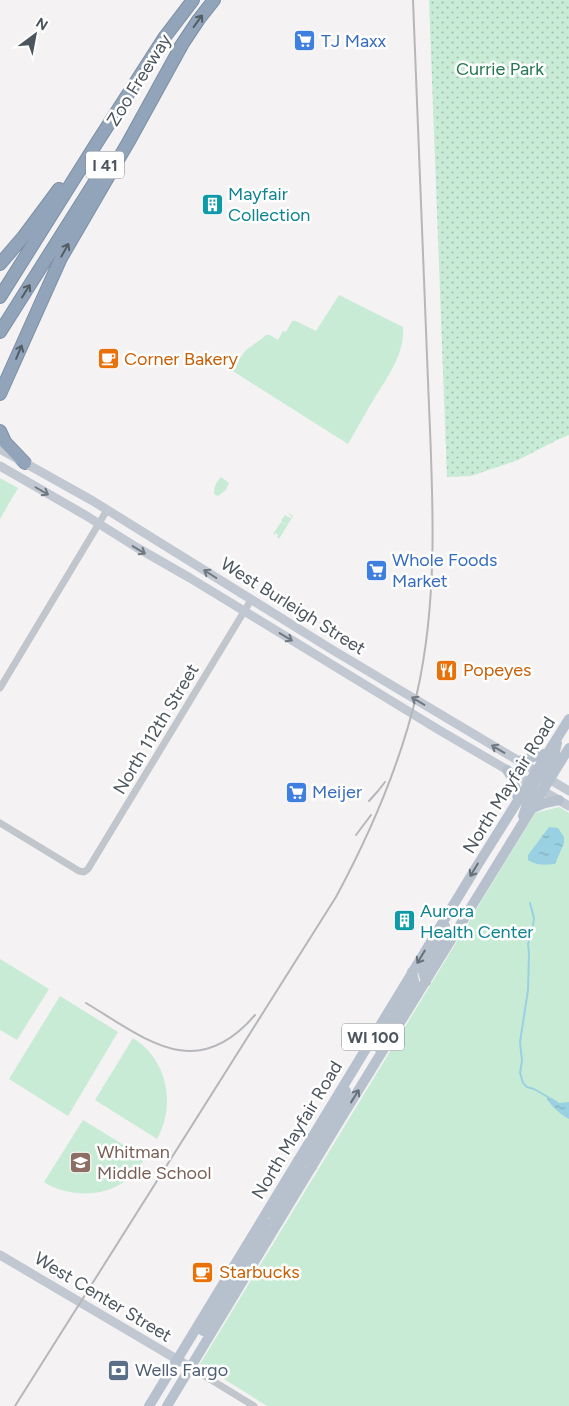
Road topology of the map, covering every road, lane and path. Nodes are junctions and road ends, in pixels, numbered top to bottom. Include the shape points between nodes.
1 (193, 0) edge
2 (214, 0) edge
3 (183, 43) junction
4 (96, 144) junction
5 (0, 264) edge
6 (0, 297) edge
7 (0, 332) edge
8 (0, 394) edge
9 (0, 431) edge
10 (0, 449) edge
11 (24, 463) junction
12 (0, 466) edge
13 (107, 510) junction
14 (98, 524) junction
15 (251, 600) junction
16 (244, 612) junction
17 (0, 688) edge
18 (569, 719) edge
19 (559, 734) junction
20 (569, 748) edge
21 (547, 753) junction
22 (519, 761) junction
23 (507, 770) junction
24 (543, 776) junction
25 (535, 786) junction
26 (569, 791) edge
27 (518, 799) junction
28 (559, 800) junction
29 (569, 806) edge
30 (531, 809) junction
31 (0, 823) edge
32 (520, 827) junction
33 (447, 915) junction
34 (412, 972) junction
35 (426, 982) junction
36 (357, 1063) junction
37 (368, 1075) junction
38 (298, 1160) junction
39 (312, 1167) junction
40 (276, 1197) junction
41 (265, 1244) junction
42 (0, 1255) edge
43 (177, 1360) junction
44 (190, 1368) junction
45 (149, 1406) edge
46 (157, 1406) edge
47 (167, 1406) edge
48 (254, 1406) edge

1 - 4 highway, Zoo Freeway / I 41 via 164,38
3 -> 2 highway, Zoo Freeway / I 41
7 -> 3 highway, Zoo Freeway / I 41
8 -> 3 highway via 61,258
4 - 5 highway
4 - 6 highway, Zoo Freeway / I 41
9 - 11 highway
10 - 11 main road, West Burleigh Street
11 - 13 main road, West Burleigh Street
12 -> 14 main road, West Burleigh Street
13 - 14 street
15 -> 13 main road, West Burleigh Street
14 -> 16 main road, West Burleigh Street
14 - 17 street
15 - 16 street, North 112th Street
22 -> 15 main road, West Burleigh Street
16 -> 23 main road, West Burleigh Street
16 - 31 street, North 112th Street via 88,869 84,872 73,868
18 - 19 main road, North Mayfair Road / WI 100
19 - 21 main road, North Mayfair Road / WI 100
19 - 24 main road via 554,756
20 - 24 main road, North Mayfair Road / WI 100
21 - 22 main road
21 - 24 main road, North Mayfair Road / WI 100
22 - 24 main road, West Burleigh Street
23 - 25 main road, West Burleigh Street
23 - 27 main road
24 - 25 main road, North Mayfair Road / WI 100
24 - 25 main road via 535,779
24 - 26 main road, West Burleigh Street
25 - 27 main road, North Mayfair Road / WI 100
25 - 28 main road, West Burleigh Street
25 - 30 main road, North Mayfair Road / WI 100
25 - 32 main road
27 -> 33 main road, North Mayfair Road / WI 100
28 - 29 main road, West Burleigh Street
28 - 30 main road
30 - 32 main road, North Mayfair Road / WI 100
32 - 35 main road, North Mayfair Road / WI 100
33 -> 34 main road, North Mayfair Road / WI 100
33 - 35 main road via 443,934 424,972
34 - 36 main road, North Mayfair Road / WI 100
34 - 37 main road via 413,987 386,1031
35 - 37 main road, North Mayfair Road / WI 100
36 - 38 main road, North Mayfair Road / WI 100
36 - 39 main road via 338,1109 311,1153 309,1162
39 -> 37 main road, North Mayfair Road / WI 100
38 - 40 main road, North Mayfair Road / WI 100
38 - 41 main road via 301,1164 299,1173 280,1205
39 - 41 main road, North Mayfair Road / WI 100
40 - 43 main road, North Mayfair Road / WI 100
40 - 44 main road via 257,1243 190,1352 187,1358
41 - 44 main road, North Mayfair Road / WI 100
42 - 43 main road, West Center Street
43 - 44 main road, West Center Street
43 - 45 main road, North Mayfair Road / WI 100
43 - 46 main road via 176,1375
44 - 47 main road, North Mayfair Road / WI 100
44 - 48 street

